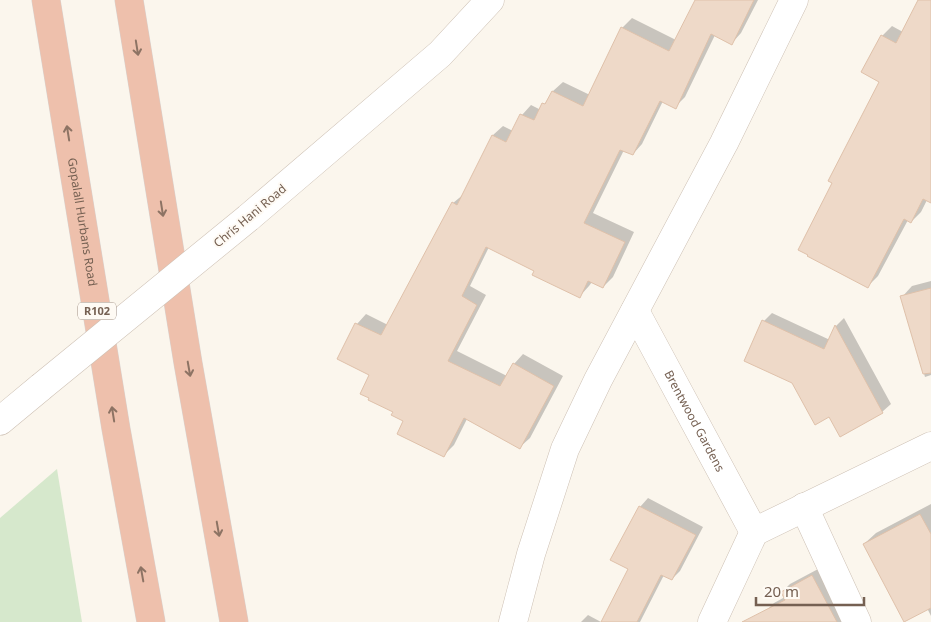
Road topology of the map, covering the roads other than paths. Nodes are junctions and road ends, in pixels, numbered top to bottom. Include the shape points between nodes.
1 (46, 0) edge
2 (129, 0) edge
3 (490, 0) edge
4 (794, 0) edge
5 (635, 312) junction
6 (0, 421) edge
7 (931, 446) edge
8 (804, 507) junction
9 (754, 532) junction
10 (151, 622) edge
11 (234, 622) edge
12 (513, 622) edge
13 (712, 622) edge
14 (857, 622) edge

10 -> 1 highway, Gopalall Hurbans Road / R102
2 -> 11 highway
3 - 6 street, Chris Hani Road, bridge via 440,54 248,218
4 - 5 street
5 - 9 street, Brentwood Gardens
5 - 12 street via 565,450
7 - 8 street
8 - 9 street
8 - 14 street
9 - 13 street

